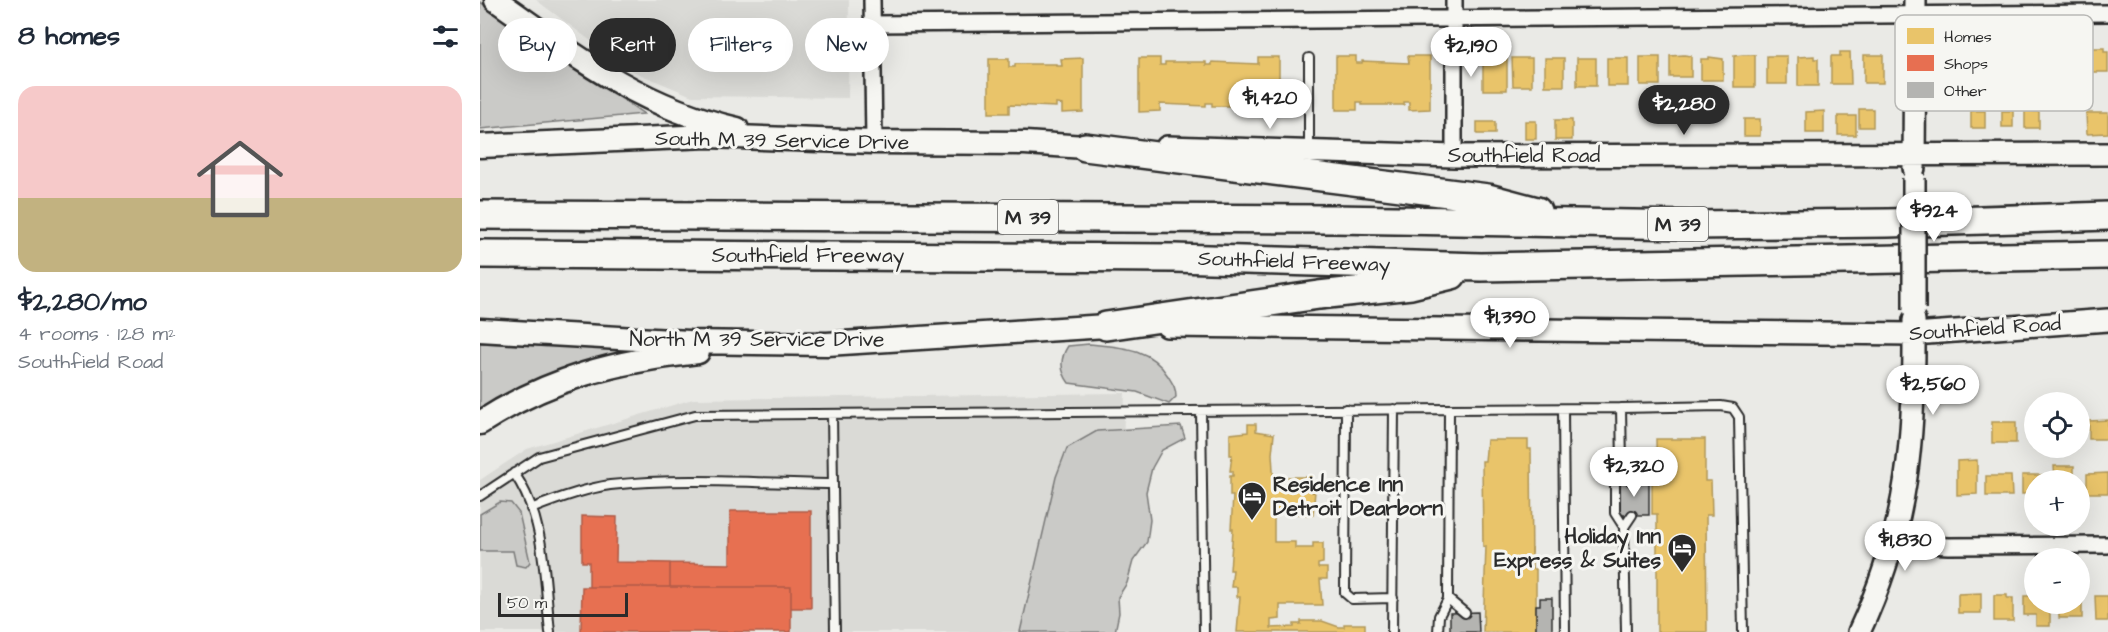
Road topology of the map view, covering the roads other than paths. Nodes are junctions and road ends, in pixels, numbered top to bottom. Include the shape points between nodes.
1 (496, 0) edge
2 (872, 0) edge
3 (1454, 0) edge
4 (1914, 7) edge
5 (2108, 13) edge
6 (872, 18) edge
7 (1454, 21) junction
8 (889, 24) edge
9 (1309, 58) dead end
10 (873, 72) edge
11 (1914, 111) edge
12 (783, 138) junction
13 (874, 141) junction
14 (480, 146) edge
15 (1085, 147) junction
16 (1309, 151) junction
17 (2108, 154) edge
18 (1914, 155) junction
19 (1454, 156) junction
20 (480, 215) edge
21 (2108, 216) edge
22 (1576, 221) junction
23 (480, 254) edge
24 (2108, 255) edge
25 (1481, 267) junction
26 (2108, 320) edge
27 (1106, 326) junction
28 (480, 330) edge
29 (1914, 334) junction
30 (827, 344) junction
31 (1621, 408) junction
32 (1346, 409) junction
33 (1394, 409) junction
34 (1449, 409) junction
35 (1563, 409) junction
36 (1201, 411) junction
37 (832, 414) junction
38 (480, 423) edge
39 (1622, 465) junction
40 (514, 473) junction
41 (1631, 481) dead end
42 (832, 484) junction
43 (480, 496) edge
44 (531, 509) junction
45 (1632, 515) dead end
46 (1624, 527) junction
47 (1894, 543) junction
48 (2108, 545) edge
49 (1393, 598) junction
50 (1448, 598) junction
51 (1465, 613) dead end
52 (550, 632) edge
53 (835, 632) edge
54 (1204, 632) edge
55 (1392, 632) edge
56 (1438, 632) edge
57 (1565, 632) edge
58 (1626, 632) edge
59 (1743, 632) edge
60 (1859, 632) edge

1 - 12 main road via 574,57 635,93 734,128
2 - 6 street
3 - 7 street
4 - 5 street
4 - 7 street
7 - 8 street
7 - 19 street
9 - 16 lane
10 - 13 street
11 - 18 main road
12 - 13 main road, South M 39 Service Drive
12 - 14 main road, South M 39 Service Drive via 708,136
13 - 15 main road, South M 39 Service Drive
15 - 16 main road, Southfield Road
15 - 22 highway via 1488,198
16 - 19 main road, Southfield Road
17 - 18 main road, Southfield Road
18 - 19 main road, Southfield Road
18 - 29 main road, bridge
20 - 22 highway, Southfield Freeway / M 39
21 - 22 highway, Southfield Freeway / M 39 via 1690,225
23 - 25 highway, Southfield Freeway / M 39 via 1139,257
24 - 25 highway, Southfield Freeway / M 39
25 - 27 highway via 1411,285
26 - 29 main road, Southfield Road
27 - 29 main road, Southfield Road
27 - 30 main road, North M 39 Service Drive
28 - 30 main road, North M 39 Service Drive via 689,342
29 - 47 main road via 1912,449
30 - 38 main road via 696,353 602,369 543,387 514,400
31 - 35 lane
31 - 39 lane
31 - 59 lane via 1721,406 1732,408 1739,417
32 - 33 lane
32 - 36 lane
32 - 49 lane via 1345,593 1352,599
33 - 34 lane
33 - 49 lane
34 - 35 lane
34 - 50 lane
35 - 57 lane
36 - 37 lane
36 - 54 lane
37 - 40 lane via 695,416 539,458
37 - 42 lane
39 - 41 lane
39 - 46 lane via 1615,477 1615,513
40 - 43 lane
40 - 44 lane
42 - 44 lane via 673,482 609,486 564,496
42 - 53 lane
44 - 52 lane via 546,568
45 - 46 lane
46 - 58 lane
47 - 48 street
47 - 60 main road
49 - 55 lane
50 - 51 lane
50 - 56 lane via 1439,616

